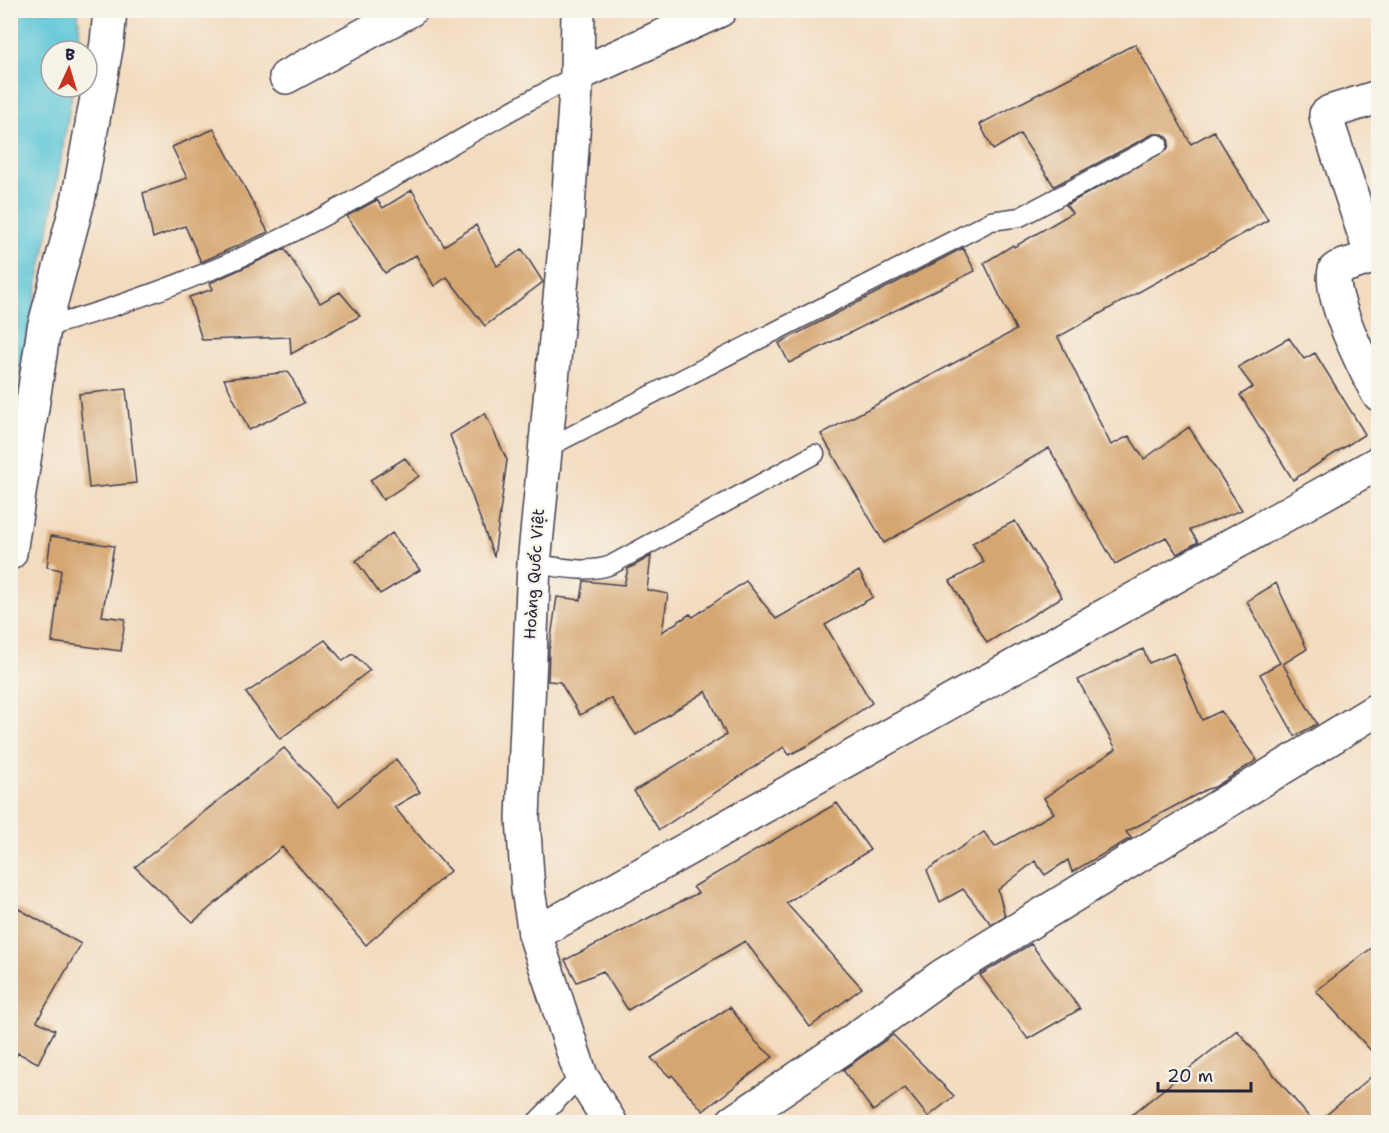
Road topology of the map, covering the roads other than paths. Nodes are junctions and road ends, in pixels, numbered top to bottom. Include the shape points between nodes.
1 (110, 10) edge
2 (410, 10) edge
3 (578, 10) edge
4 (720, 10) edge
5 (577, 75) junction
6 (286, 77) dead end
7 (1378, 97) edge
8 (1158, 144) dead end
9 (1375, 256) edge
10 (44, 328) junction
11 (1378, 393) edge
12 (545, 449) junction
13 (815, 454) dead end
14 (1378, 462) edge
15 (10, 553) edge
16 (534, 564) junction
17 (1378, 709) edge
18 (535, 933) junction
19 (581, 1076) junction
20 (536, 1122) edge
21 (610, 1122) edge
22 (733, 1122) edge

1 - 10 street via 78,201
2 - 6 street
3 - 5 street, Hoàng Quốc Việt
4 - 5 street
5 - 10 lane via 295,232 209,272
5 - 12 street, Hoàng Quốc Việt
7 - 9 street via 1326,115
8 - 12 lane via 1020,217 991,221
9 - 11 street via 1338,268 1334,279 1344,320
10 - 15 street
12 - 16 street, Hoàng Quốc Việt
13 - 16 lane via 611,565 585,570
14 - 18 street
16 - 18 street, Hoàng Quốc Việt via 523,818
17 - 22 street via 942,976
18 - 19 street, Hoàng Quốc Việt
19 - 20 lane
19 - 21 street, Hoàng Quốc Việt

